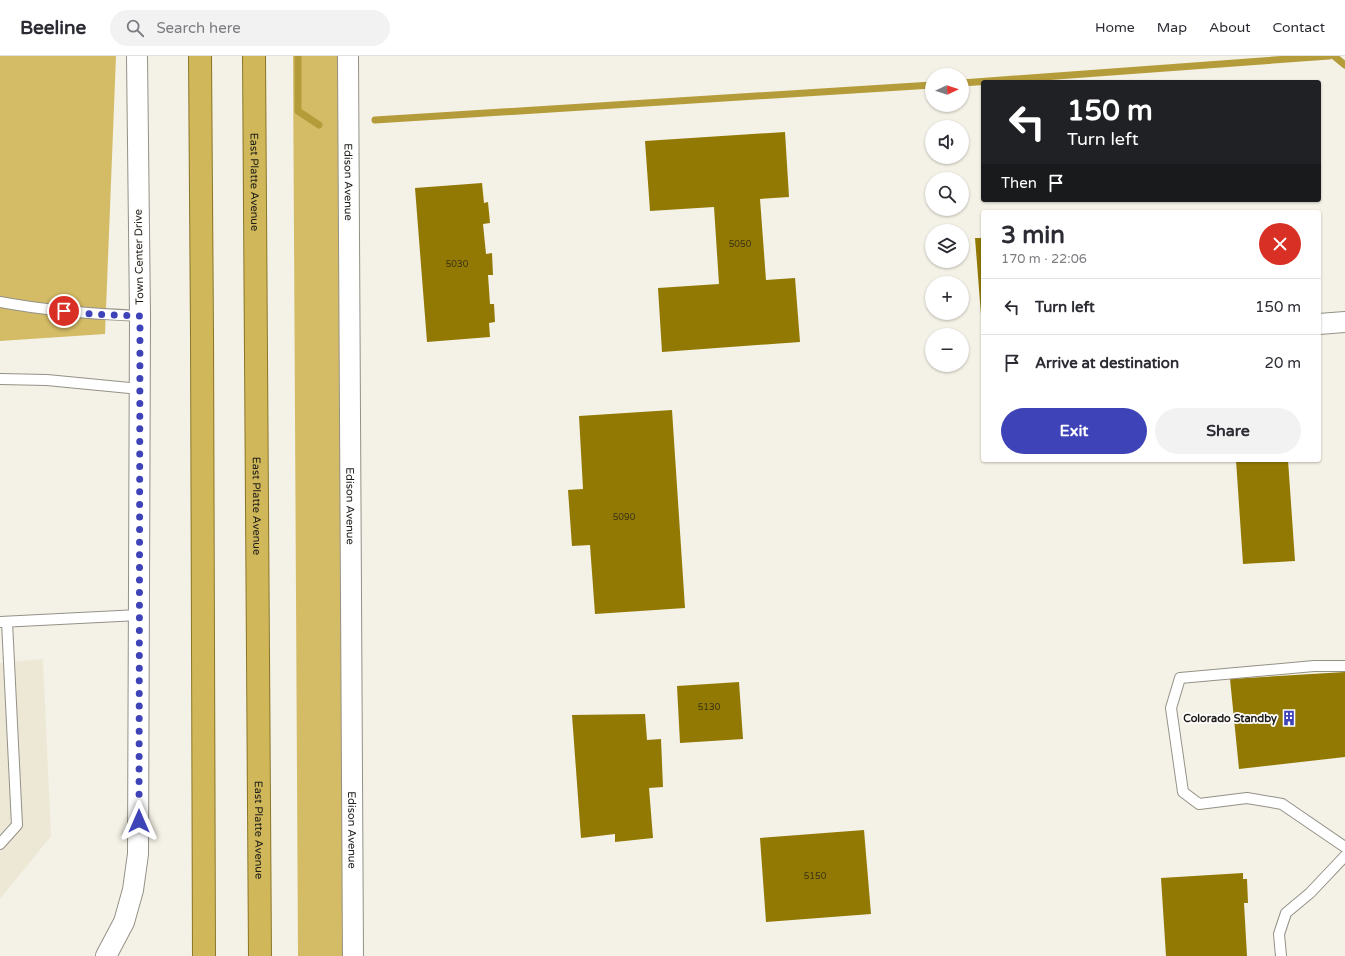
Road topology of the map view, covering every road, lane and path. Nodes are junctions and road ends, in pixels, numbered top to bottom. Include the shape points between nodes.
1 (138, 56) edge
2 (200, 56) edge
3 (254, 56) edge
4 (348, 56) edge
5 (0, 302) edge
6 (140, 316) junction
7 (1345, 322) edge
8 (1321, 324) edge
9 (0, 379) edge
10 (140, 389) junction
11 (139, 615) junction
12 (4, 622) edge
13 (1345, 666) edge
14 (0, 844) edge
15 (1345, 847) edge
16 (1345, 856) edge
17 (106, 956) edge
18 (204, 956) edge
19 (260, 956) edge
20 (353, 956) edge
21 (1281, 956) edge

1 - 6 street, Town Center Drive
2 - 18 highway
3 - 19 highway, East Platte Avenue
4 - 20 street, Edison Avenue
5 - 6 lane via 91,314
6 - 10 street, Town Center Drive
7 - 8 street
9 - 10 lane via 47,380
10 - 11 street, Town Center Drive
11 - 12 lane
11 - 17 street, Town Center Drive via 138,854 133,890 124,922
12 - 14 lane via 17,825
13 - 15 lane via 1314,666 1180,678 1171,708 1183,792 1199,804 1247,798 1282,804
16 - 21 lane via 1310,894 1286,913 1279,934

